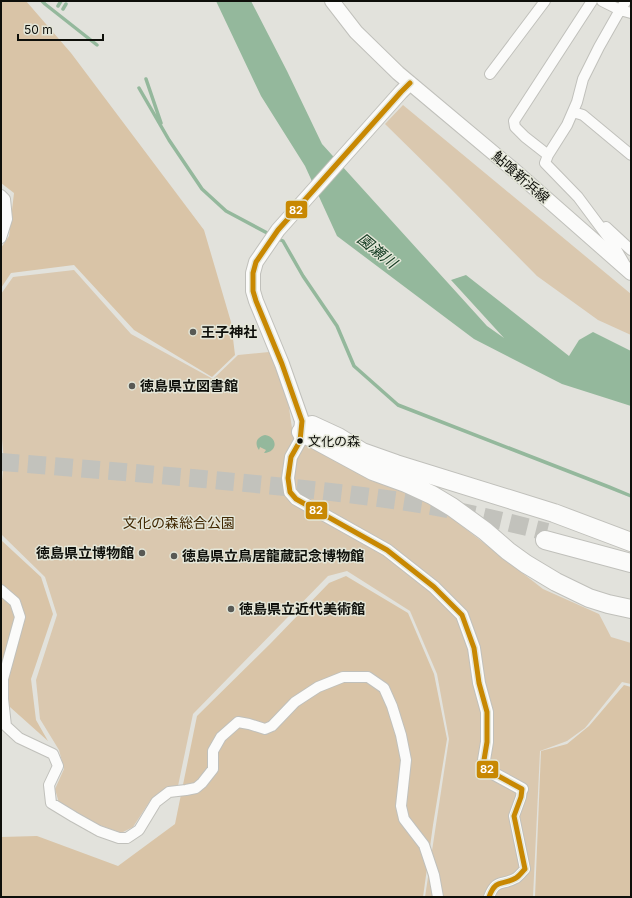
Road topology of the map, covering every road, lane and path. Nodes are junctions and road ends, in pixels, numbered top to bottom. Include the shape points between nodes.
1 (332, 1) edge
2 (545, 1) edge
3 (592, 1) edge
4 (602, 1) edge
5 (626, 1) edge
6 (620, 10) junction
7 (631, 13) edge
8 (490, 74) dead end
9 (405, 88) junction
10 (573, 112) junction
11 (548, 155) junction
12 (631, 155) edge
13 (1, 195) edge
14 (583, 205) junction
15 (1, 238) edge
16 (631, 250) edge
17 (630, 272) edge
18 (302, 426) junction
19 (631, 542) edge
20 (631, 554) edge
21 (631, 563) edge
22 (1, 590) edge
23 (631, 610) edge
24 (522, 789) joint
25 (438, 897) edge
26 (489, 897) edge

1 - 9 main road, 鮎喰新浜線
2 - 8 street
3 - 11 street via 514,121 515,127
4 - 6 street
5 - 6 street
6 - 7 street
6 - 10 street via 583,79
9 - 17 main road, 鮎喰新浜線 via 515,171
9 - 18 main road via 278,230 256,262 253,291 282,364
10 - 11 street
10 - 12 street via 583,115
11 - 14 street via 546,163
13 - 15 street via 5,199 7,219
14 - 16 street
14 - 17 street via 613,244
18 - 19 highway via 338,437 362,452 396,464 554,512
18 - 23 highway via 373,471 406,483 452,507 526,564 556,582 589,598
18 - 24 street via 300,441 291,457 288,478 290,492 296,500 387,550 434,586 462,615 474,648 487,712 487,742 482,766
20 - 21 highway via 587,542 546,536
22 - 25 street via 15,602 20,617 3,679 6,726 19,738 53,754 58,766 49,785 51,803 99,831 127,838 139,830 156,802 169,792 196,788 202,783 213,769 213,751 221,737 238,722 265,730 295,702 318,687 343,677 368,677 384,688 395,714 406,760 402,806 404,819 424,846
24 - 26 street via 514,816 525,869 517,877 496,885

